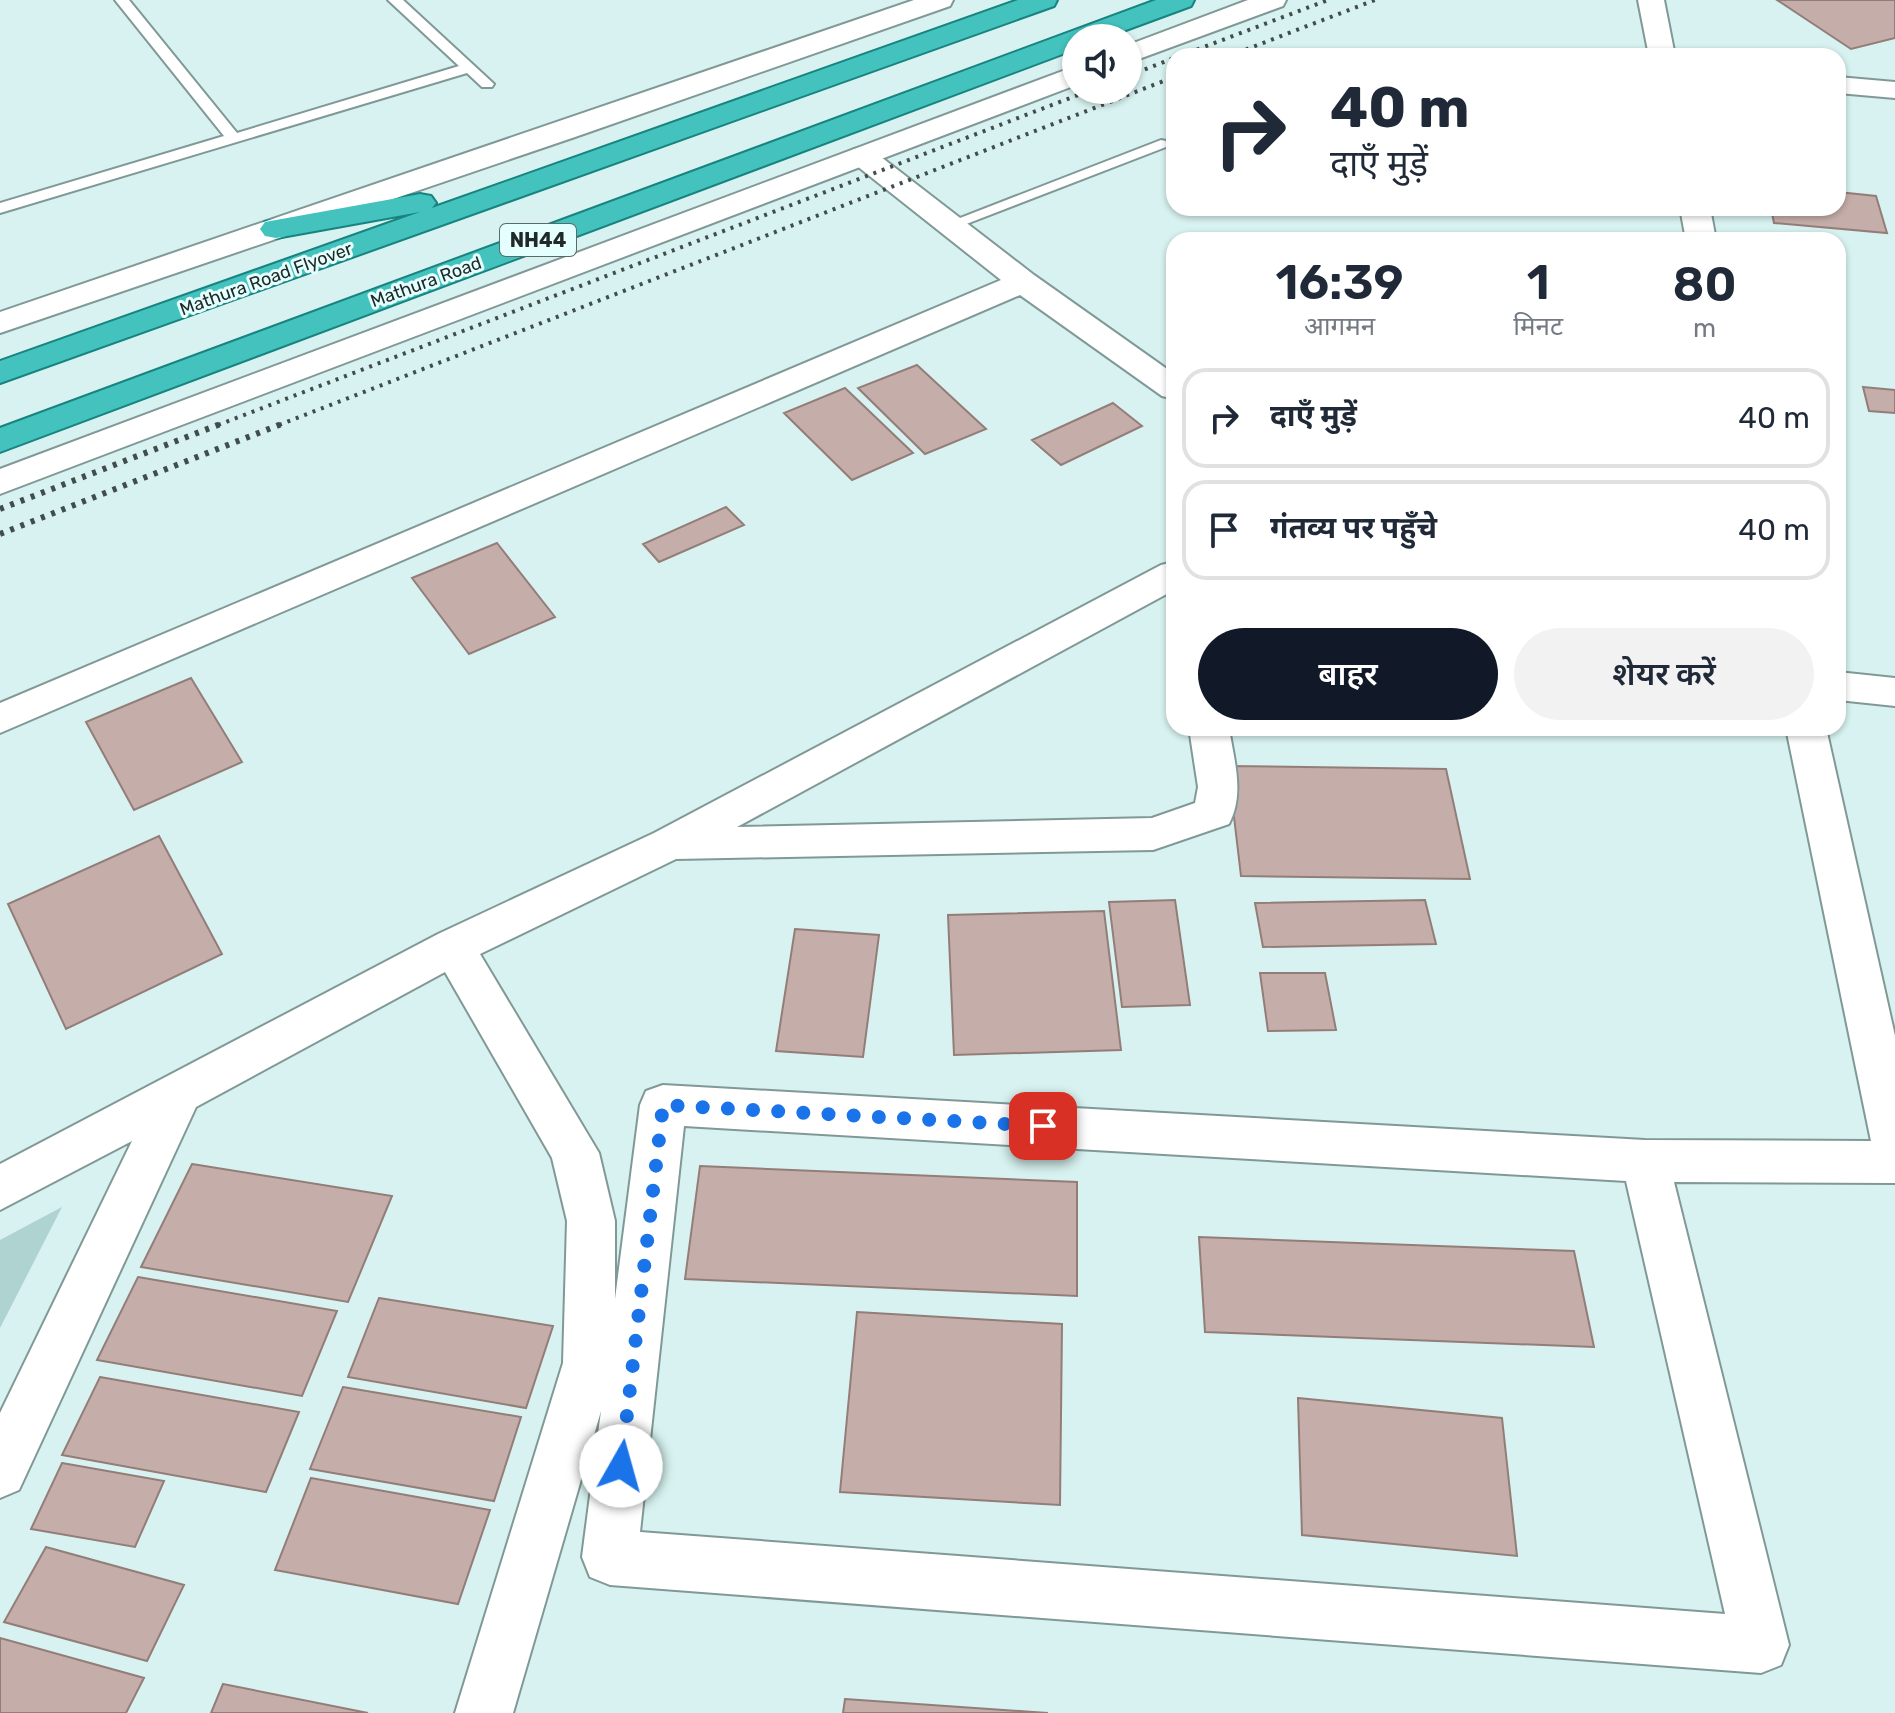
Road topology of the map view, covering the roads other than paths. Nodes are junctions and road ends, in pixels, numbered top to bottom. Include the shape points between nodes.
1 (122, 0) edge
2 (395, 0) edge
3 (940, 0) edge
4 (1044, 0) edge
5 (1181, 0) edge
6 (1273, 0) edge
7 (1651, 0) edge
8 (1118, 24) edge
9 (1062, 45) edge
10 (1660, 48) edge
11 (1142, 50) edge
12 (469, 68) junction
13 (1062, 80) edge
14 (487, 84) dead end
15 (1846, 86) edge
16 (1895, 90) edge
17 (233, 138) junction
18 (1161, 144) dead end
19 (862, 156) junction
20 (532, 184) junction
21 (0, 208) edge
22 (950, 225) junction
23 (276, 229) junction
24 (1023, 282) junction
25 (0, 323) edge
26 (0, 373) edge
27 (1166, 383) edge
28 (0, 441) edge
29 (0, 482) edge
30 (1166, 578) edge
31 (1846, 687) edge
32 (1895, 692) edge
33 (0, 719) edge
34 (1210, 736) edge
35 (1808, 736) edge
36 (669, 844) junction
37 (453, 947) junction
38 (179, 1093) junction
39 (1895, 1141) edge
40 (1645, 1161) junction
41 (1895, 1162) edge
42 (0, 1188) edge
43 (0, 1471) edge
44 (484, 1713) edge

1 - 17 lane
2 - 12 lane
3 - 23 main road
4 - 20 highway, NH44
5 - 8 highway, Mathura Road / NH44
6 - 11 main road
7 - 10 street
9 - 28 highway, Mathura Road / NH44
12 - 14 lane
12 - 17 lane
13 - 19 main road
15 - 16 street
17 - 21 lane
18 - 22 lane
19 - 22 street
19 - 29 main road
20 - 23 highway
20 - 26 highway, Mathura Road Flyover / NH44
22 - 24 street
23 - 25 main road
24 - 27 street
24 - 33 street
30 - 36 street
31 - 32 street
34 - 36 street via 1218,787 1214,813 1153,834
35 - 39 street
36 - 37 street
37 - 38 street
37 - 44 street via 575,1153 591,1221 589,1363
38 - 42 street
38 - 43 street
40 - 40 street via 663,1105 610,1557 1761,1645
40 - 41 street

